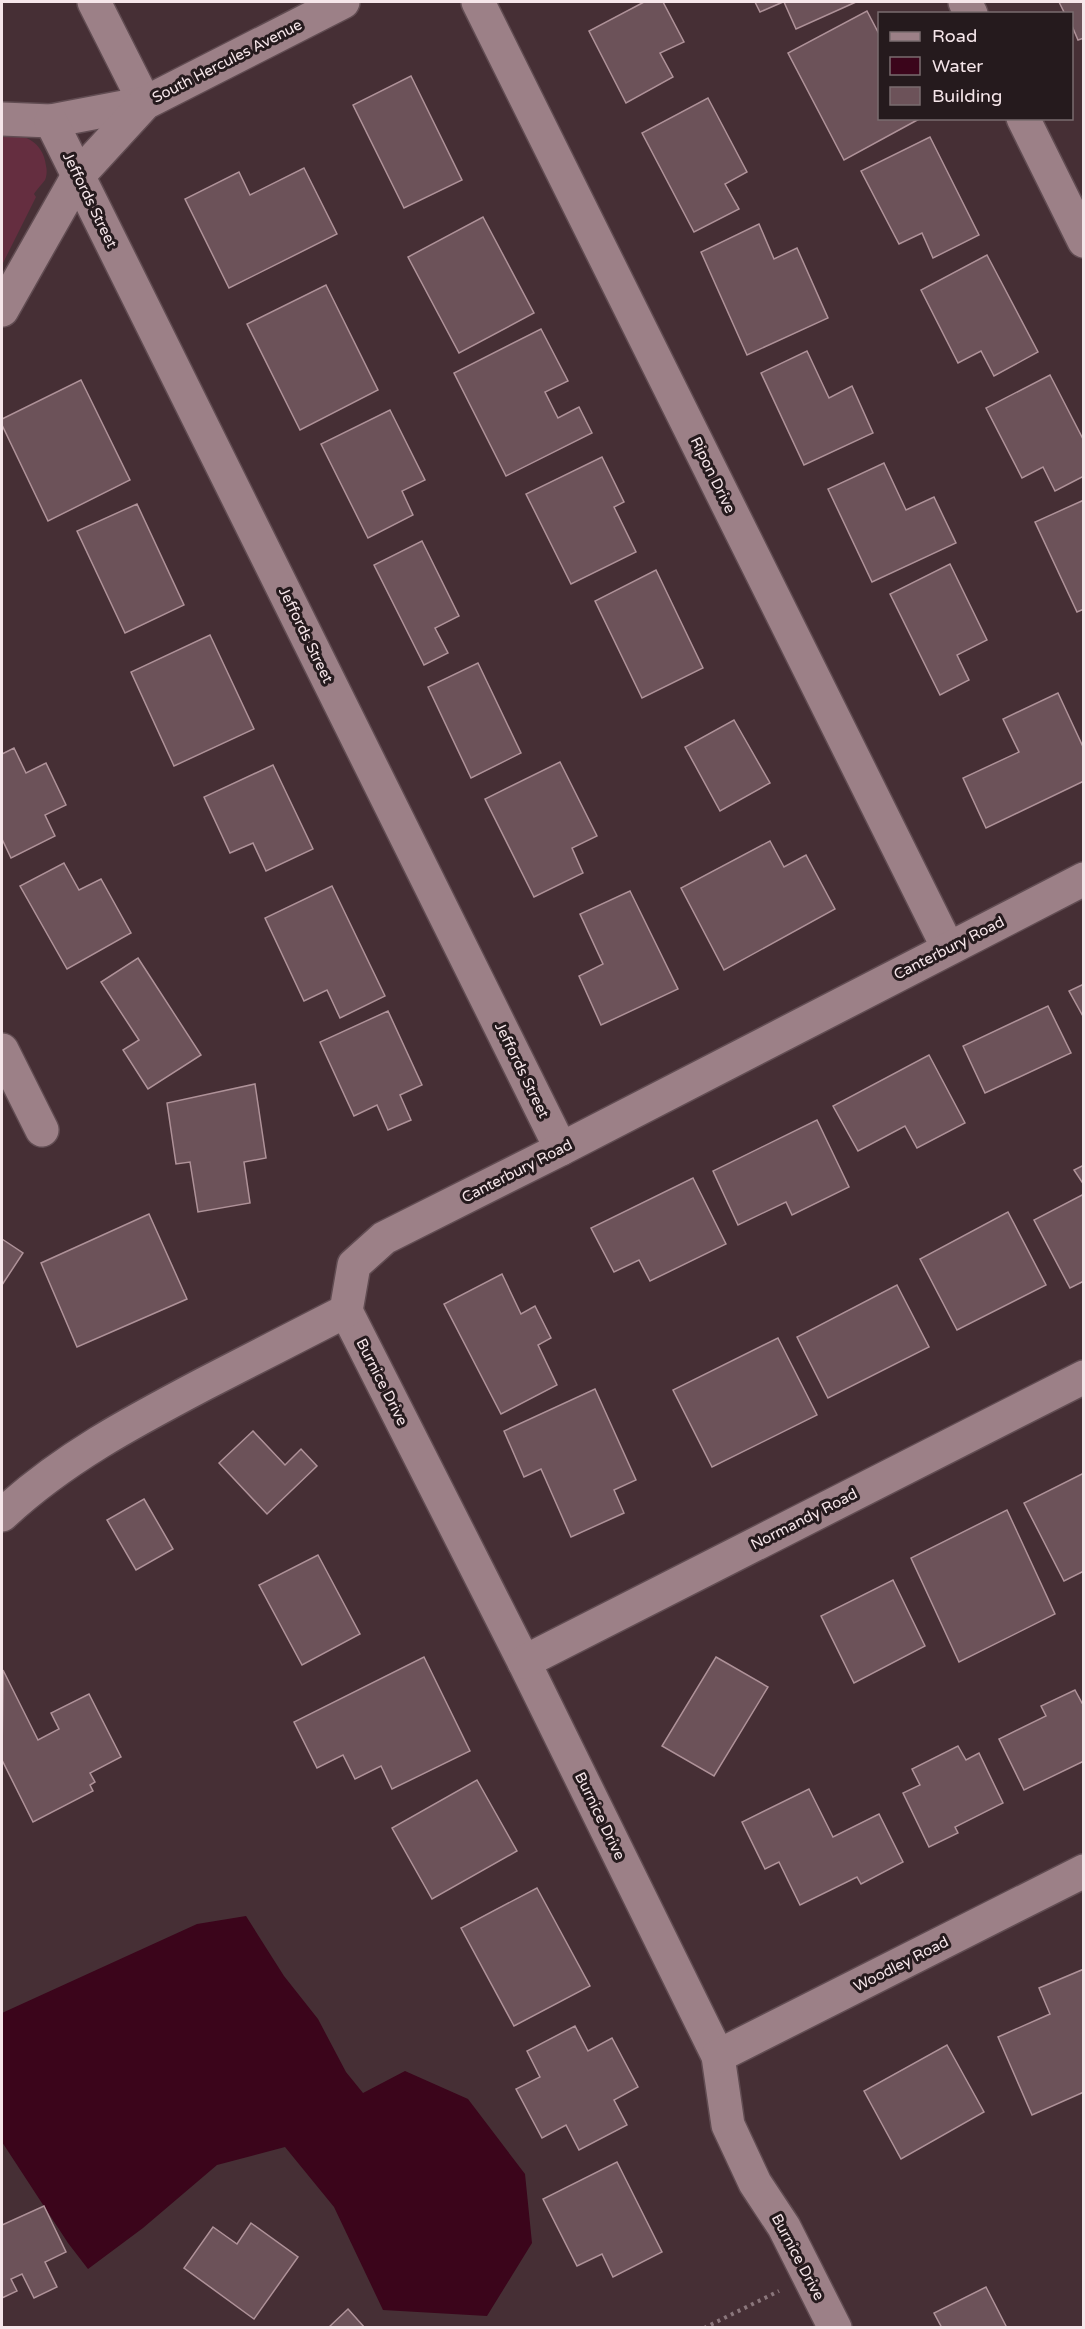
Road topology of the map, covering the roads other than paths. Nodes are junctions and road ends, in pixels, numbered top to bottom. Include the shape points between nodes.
1 (94, 2) edge
2 (343, 2) edge
3 (478, 2) edge
4 (146, 103) junction
5 (2, 119) edge
6 (1024, 120) edge
7 (51, 121) junction
8 (78, 176) junction
9 (1083, 241) edge
10 (2, 310) edge
11 (1083, 879) edge
12 (948, 948) junction
13 (2, 1050) edge
14 (42, 1130) dead end
15 (561, 1149) junction
16 (346, 1311) junction
17 (1083, 1377) edge
18 (2, 1515) edge
19 (524, 1662) junction
20 (1083, 1871) edge
21 (718, 2056) junction
22 (835, 2328) edge

1 - 4 street
2 - 4 street, South Hercules Avenue
3 - 12 street, Ripon Drive
4 - 7 street
4 - 8 street, South Hercules Avenue
5 - 7 street
6 - 9 street
7 - 8 street, Jeffords Street
8 - 10 street, South Hercules Avenue
8 - 15 street, Jeffords Street
11 - 12 street, Canterbury Road
12 - 15 street, Canterbury Road
13 - 14 street
15 - 16 street, Canterbury Road via 384,1238 354,1264
16 - 18 street via 124,1425 75,1456
16 - 19 street, Burnice Drive
17 - 19 street, Normandy Road
19 - 21 street, Burnice Drive
20 - 21 street, Woodley Road
21 - 22 street, Burnice Drive via 728,2125 755,2183 784,2227

